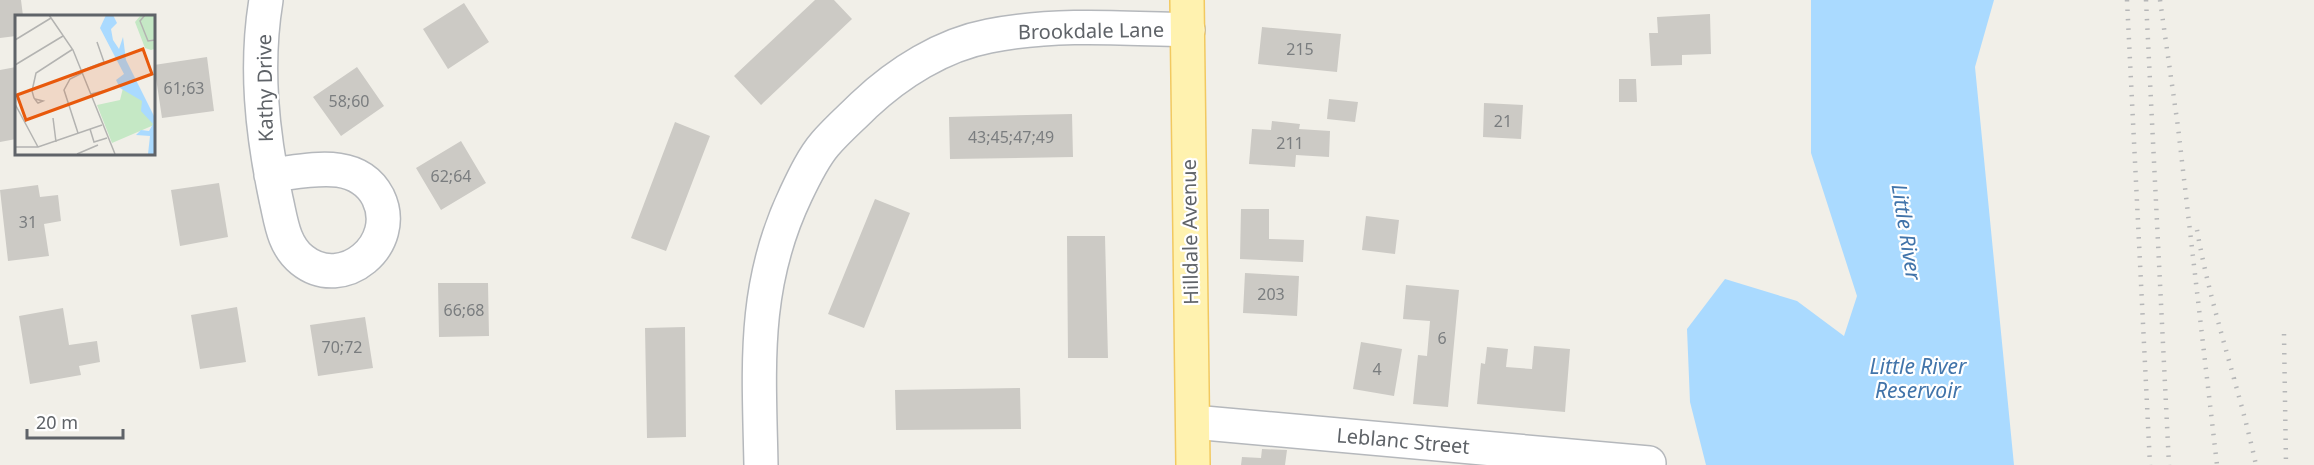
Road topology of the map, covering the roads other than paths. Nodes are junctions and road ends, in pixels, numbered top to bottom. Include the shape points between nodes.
1 (266, 0) edge
2 (1187, 15) edge
3 (271, 175) dead end
4 (1193, 422) junction
5 (1649, 463) dead end
6 (761, 465) edge
7 (1193, 465) edge

1 - 3 street, Kathy Drive via 260,52 261,97
2 - 4 main road, Hilldale Avenue
2 - 6 street, Brookdale Lane via 1031,30 956,45 876,94 825,144 792,203 768,273 759,336
4 - 5 street, Leblanc Street
4 - 7 main road, Hilldale Avenue

